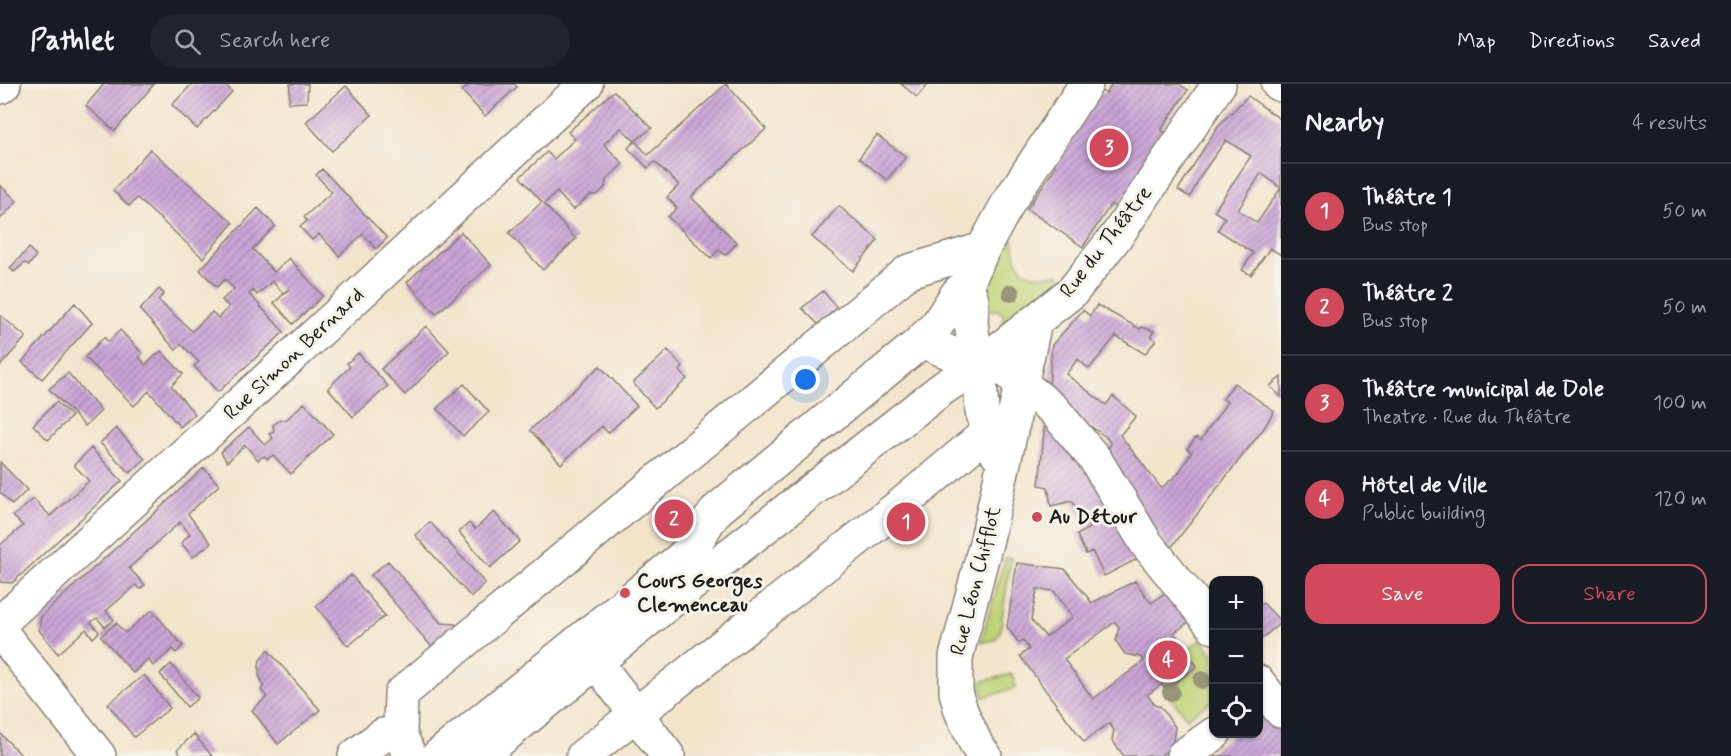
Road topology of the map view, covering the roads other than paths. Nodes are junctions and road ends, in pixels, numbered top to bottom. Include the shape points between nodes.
1 (4, 84) edge
2 (586, 84) edge
3 (1086, 84) edge
4 (1219, 84) edge
5 (0, 87) edge
6 (983, 249) junction
7 (967, 284) junction
8 (947, 311) junction
9 (1035, 322) junction
10 (922, 341) junction
11 (979, 365) junction
12 (1022, 384) junction
13 (1001, 428) junction
14 (698, 540) junction
15 (1209, 621) edge
16 (0, 623) edge
17 (0, 632) edge
18 (596, 663) junction
19 (636, 714) junction
20 (1209, 738) edge
21 (405, 745) edge
22 (99, 756) edge
23 (355, 756) edge
24 (438, 756) edge
25 (480, 756) edge
26 (583, 756) edge
27 (668, 756) edge
28 (985, 756) edge
29 (1183, 756) edge

1 - 5 street
2 - 16 street, Rue Simon Bernard
3 - 6 street via 1008,203
4 - 9 street, Rue du Théâtre via 1118,234 1072,292
6 - 7 street
6 - 21 street via 909,271 401,694
7 - 8 street
7 - 11 street, Rue Léon Chifflot
8 - 10 street
8 - 14 street via 930,317 703,508
9 - 11 street, Rue du Théâtre
9 - 12 street
10 - 11 street
10 - 14 street via 717,510
11 - 12 street via 1001,367
11 - 13 street, Rue Léon Chifflot via 982,411
11 - 18 street via 943,388
12 - 13 street
12 - 15 street via 1054,410 1095,459 1146,543
13 - 19 street
13 - 28 street, Rue Léon Chifflot via 1003,471 960,638 955,674 961,711
14 - 24 street via 679,560
17 - 22 street
18 - 19 street
18 - 25 street
19 - 26 street
19 - 27 street
20 - 29 street
21 - 23 street via 383,735

